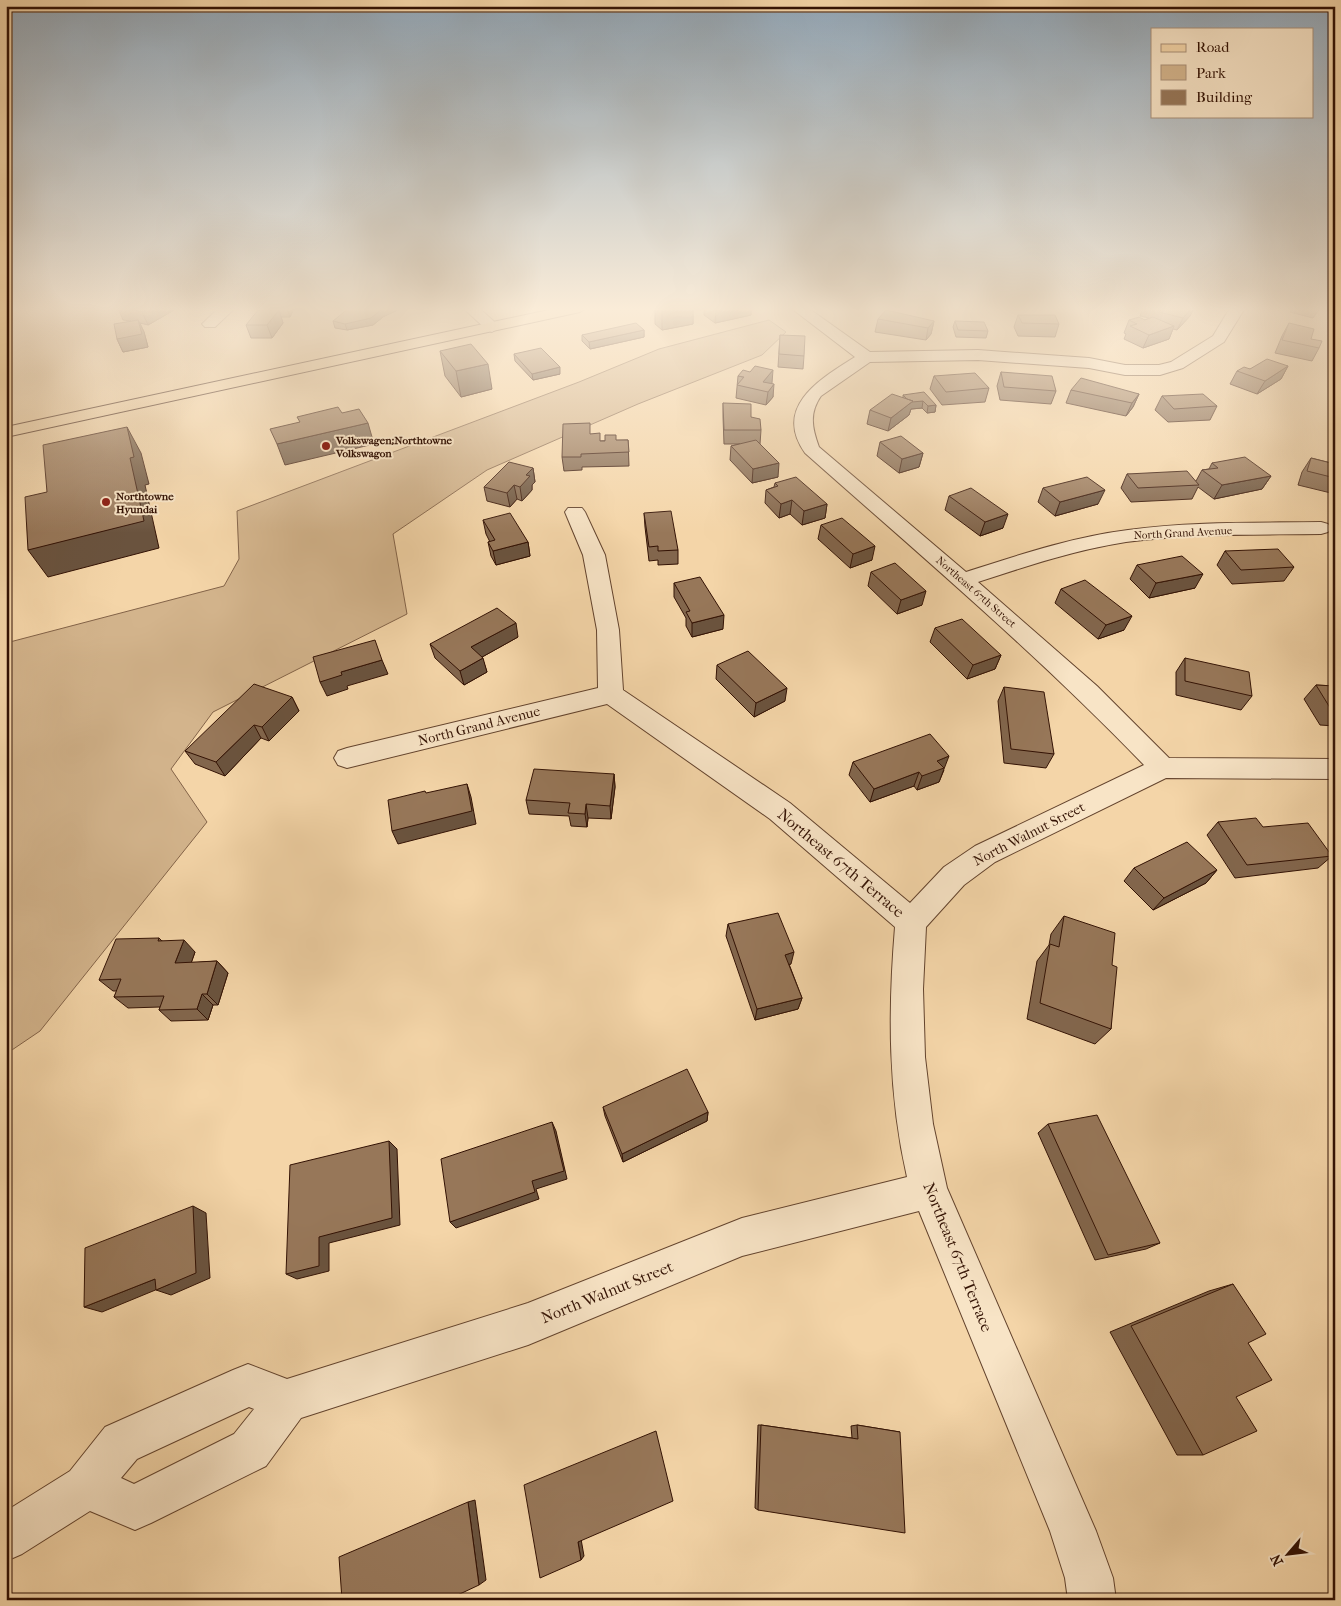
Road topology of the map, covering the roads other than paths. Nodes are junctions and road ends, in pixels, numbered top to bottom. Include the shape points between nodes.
1 (233, 383) edge
2 (823, 383) edge
3 (6, 432) edge
4 (575, 512) dead end
5 (1321, 528) dead end
6 (962, 580) junction
7 (611, 694) junction
8 (347, 758) dead end
9 (1163, 768) junction
10 (1335, 769) edge
11 (911, 922) junction
12 (929, 1190) junction
13 (287, 1401) junction
14 (86, 1487) junction
15 (6, 1538) edge
16 (1092, 1600) edge

1 - 3 main road
2 - 6 street, Northeast 67th Street via 812,394 802,420 811,448
4 - 7 street via 594,555 608,630
5 - 6 street, North Grand Avenue via 1172,531 1126,536 1083,544
6 - 9 street, Northeast 67th Street via 1088,692
7 - 8 street, North Grand Avenue
7 - 11 street, Northeast 67th Terrace via 780,811
9 - 10 street
9 - 11 street, North Walnut Street via 985,854 954,876
11 - 12 street, Northeast 67th Terrace via 906,980 907,1061 919,1152
12 - 13 street, North Walnut Street via 742,1237 528,1324
12 - 16 street, Northeast 67th Terrace via 1073,1532 1089,1578
13 - 14 street via 248,1385 121,1443
13 - 14 street via 250,1450 135,1507
14 - 15 street

